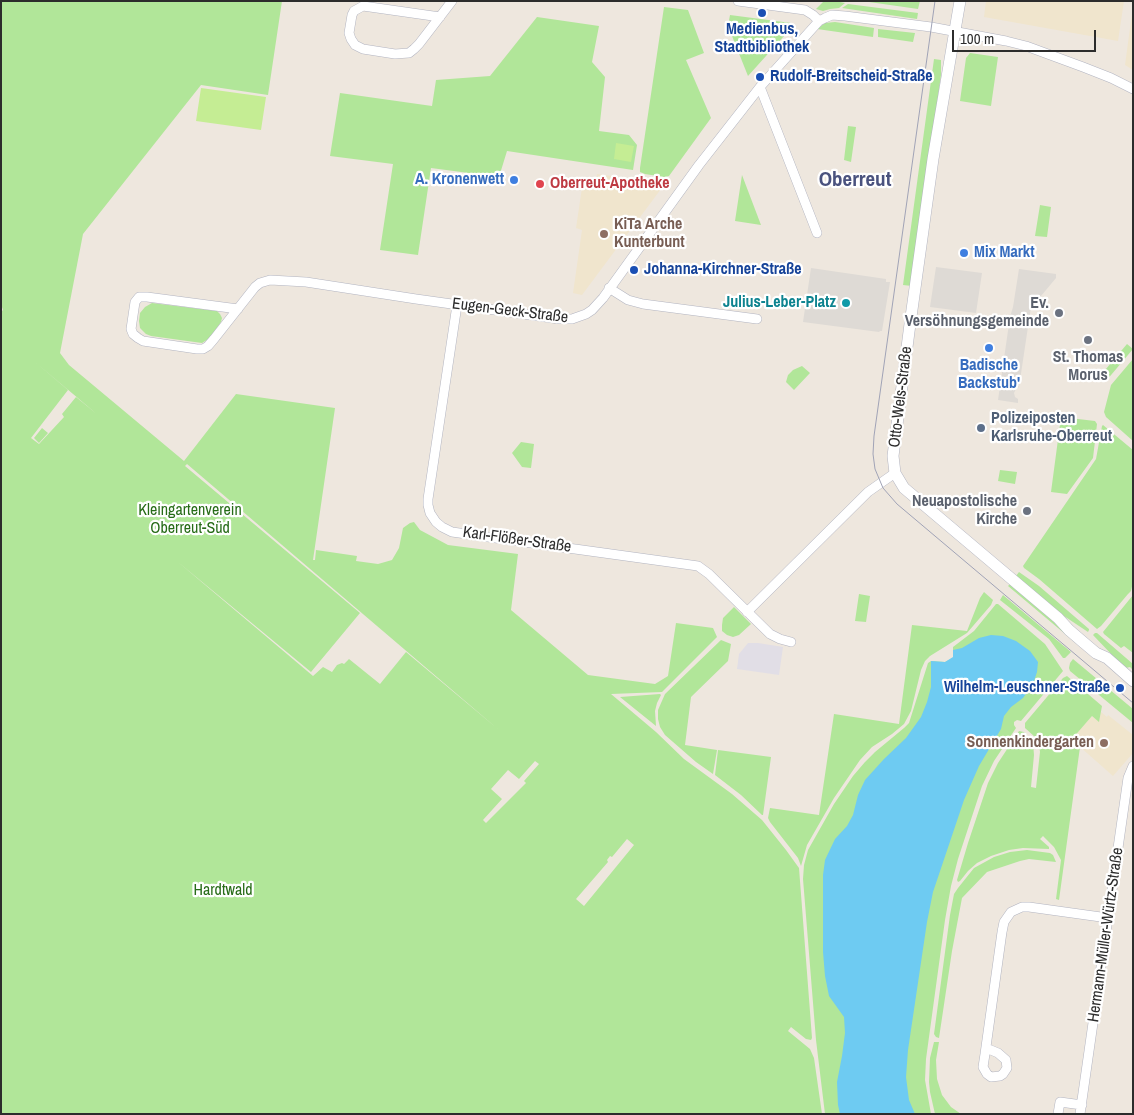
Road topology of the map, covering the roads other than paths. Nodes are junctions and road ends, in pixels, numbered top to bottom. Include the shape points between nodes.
1 (452, 1) edge
2 (738, 1) edge
3 (960, 1) edge
4 (440, 17) junction
5 (819, 21) junction
6 (955, 32) junction
7 (760, 88) junction
8 (1133, 90) edge
9 (817, 232) dead end
10 (609, 288) junction
11 (457, 305) junction
12 (238, 309) junction
13 (757, 319) dead end
14 (895, 473) junction
15 (747, 612) junction
16 (791, 642) dead end
17 (1133, 681) edge
18 (1133, 766) edge
19 (1108, 918) junction
20 (986, 1048) dead end
21 (1081, 1109) edge
22 (1058, 1114) edge

1 - 4 street
2 - 5 street via 805,10
3 - 6 street, Otto-Wels-Straße
4 - 4 street via 363,6 354,10 349,33 355,45 363,49 409,53
5 - 6 street, Eugen-Geck-Straße via 832,15 845,16
5 - 7 street, Eugen-Geck-Straße
6 - 8 street via 1026,46 1111,78
6 - 14 street, Otto-Wels-Straße via 910,324 893,456
7 - 9 street
7 - 10 street, Eugen-Geck-Straße
10 - 11 street, Eugen-Geck-Straße via 592,310 566,320
10 - 13 street via 628,300 644,304
11 - 12 street, Eugen-Geck-Straße via 275,280 255,287
11 - 15 street, Karl-Flößer-Straße via 428,498 430,513 436,522 452,532 694,565 709,574
12 - 12 street, Eugen-Geck-Straße via 147,296 134,302 131,329 144,341 203,349
14 - 15 street via 868,492
14 - 17 street via 904,488 1058,618 1068,630
15 - 16 street, Karl-Flößer-Straße via 770,634
18 - 19 street, Hermann-Müller-Würtz-Straße via 1128,778
19 - 20 street via 1029,907 1011,912 1002,926
19 - 21 street, Hermann-Müller-Würtz-Straße
21 - 22 street, Hermann-Müller-Würtz-Straße via 1060,1102

